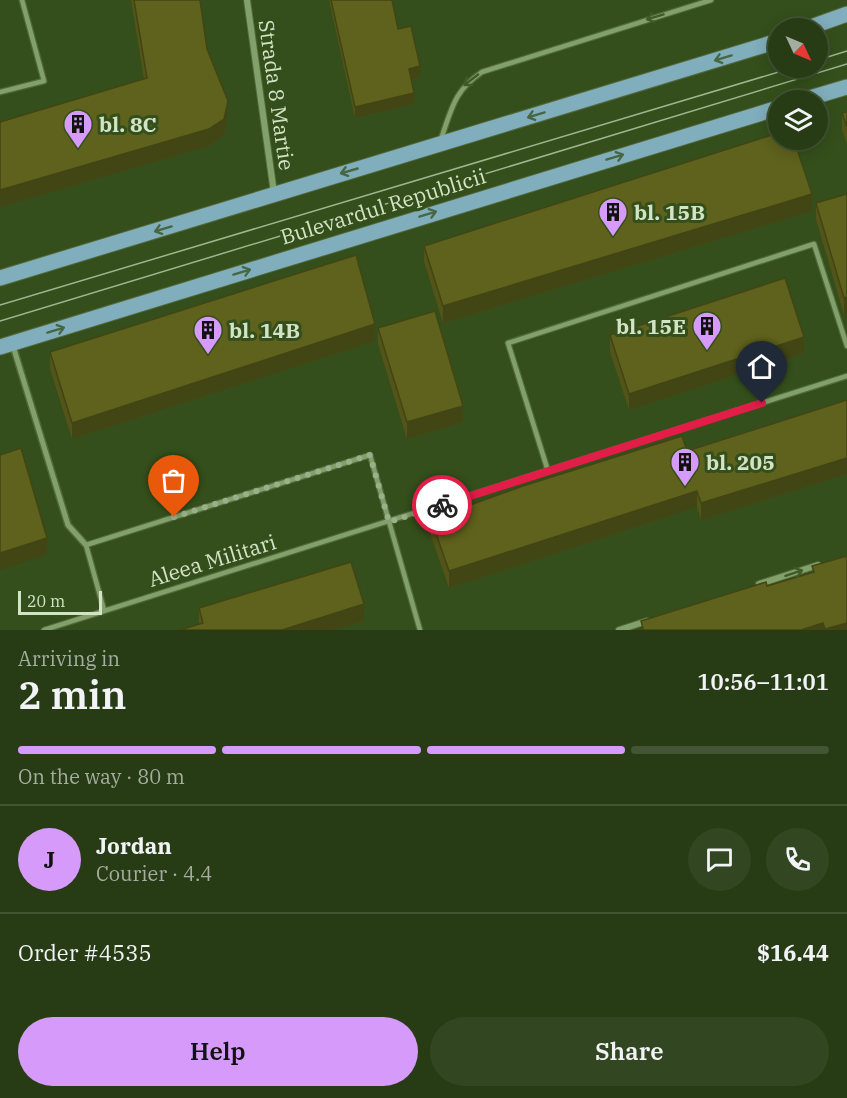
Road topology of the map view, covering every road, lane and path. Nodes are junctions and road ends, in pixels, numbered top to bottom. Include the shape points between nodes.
1 (22, 0) edge
2 (247, 0) edge
3 (711, 0) edge
4 (847, 14) edge
5 (828, 21) edge
6 (768, 44) edge
7 (847, 87) edge
8 (0, 92) edge
9 (828, 93) edge
10 (768, 111) edge
11 (440, 145) junction
12 (274, 195) junction
13 (0, 278) edge
14 (6, 345) edge
15 (847, 346) edge
16 (847, 376) edge
17 (548, 471) junction
18 (389, 522) junction
19 (86, 545) junction
20 (824, 563) edge
21 (756, 585) edge
22 (104, 610) junction
23 (653, 619) edge
24 (44, 630) edge
25 (420, 630) edge
26 (619, 630) edge

1 - 8 lane via 44,81
2 - 12 street, Strada 8 Martie
3 -> 11 lane via 482,72 457,93
4 - 5 main road
6 -> 11 main road, Bulevardul Republicii
7 - 9 main road
14 -> 10 main road, Bulevardul Republicii
11 -> 12 main road, Bulevardul Republicii
12 -> 13 main road, Bulevardul Republicii
14 - 19 street via 68,525
15 - 17 lane via 814,244 508,343
16 - 17 lane, Aleea Militari
17 - 18 lane, Aleea Militari
18 - 19 lane via 370,455
18 - 22 lane, Aleea Militari
18 - 25 lane
19 - 22 lane
21 -> 20 street
22 - 24 lane, Aleea Militari
23 - 26 street

